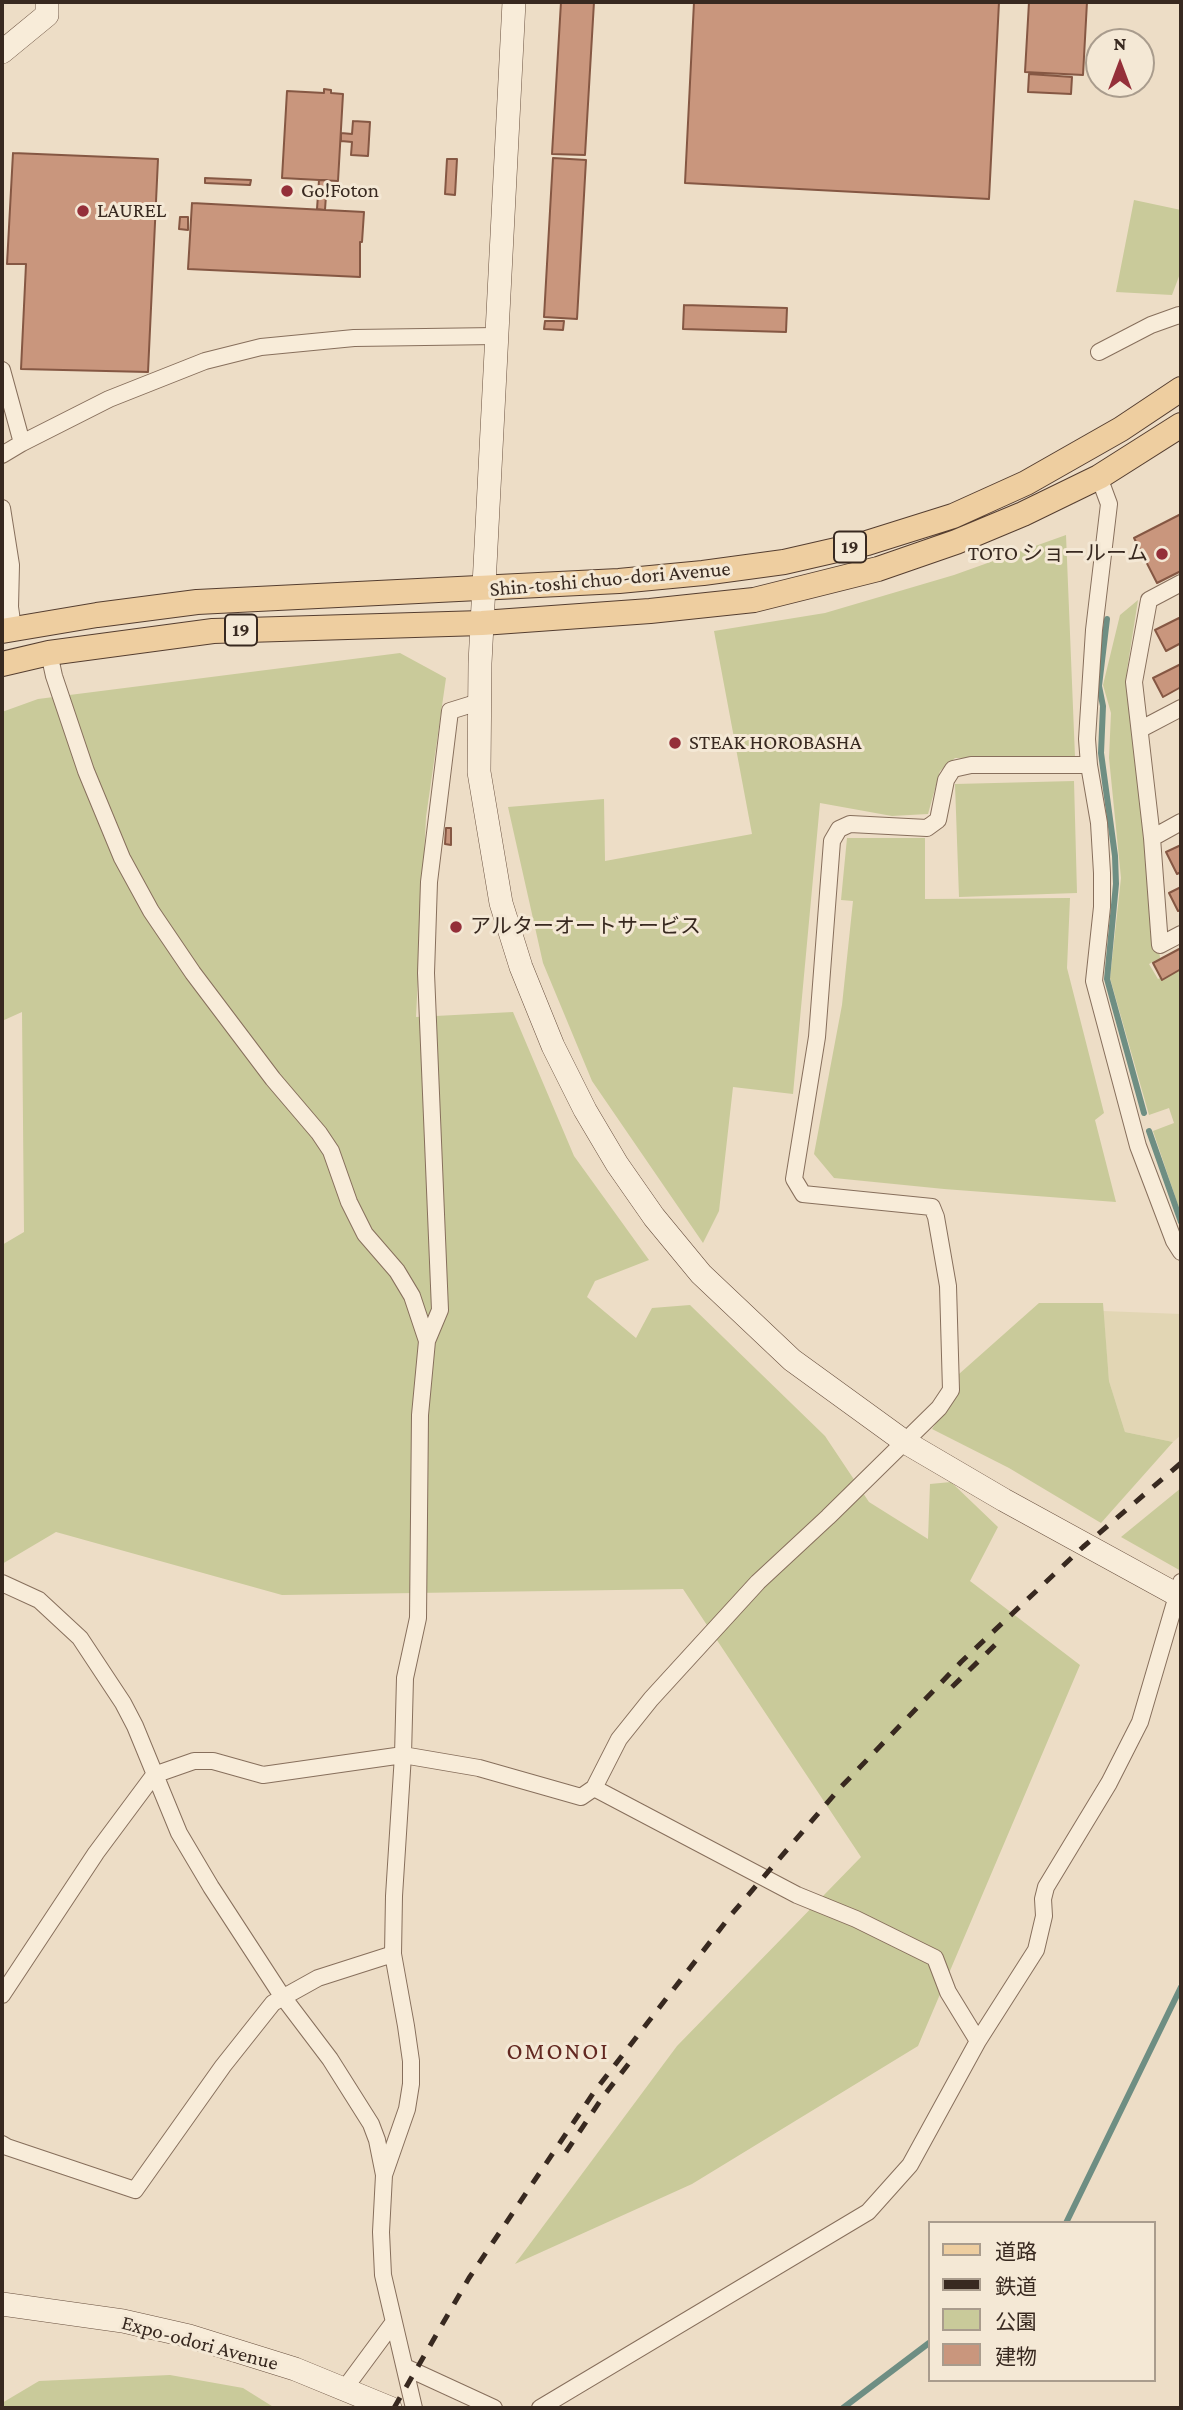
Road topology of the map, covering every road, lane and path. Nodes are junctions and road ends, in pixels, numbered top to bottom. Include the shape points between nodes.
1 (47, 2) edge
2 (514, 2) edge
3 (2, 52) edge
4 (1181, 316) edge
5 (496, 336) junction
6 (1099, 352) dead end
7 (2, 370) edge
8 (1181, 389) edge
9 (1181, 425) edge
10 (22, 443) junction
11 (2, 455) edge
12 (1100, 477) junction
13 (2, 508) edge
14 (1181, 583) edge
15 (484, 590) junction
16 (482, 623) junction
17 (8, 630) edge
18 (49, 653) junction
19 (2, 664) edge
20 (479, 702) junction
21 (1181, 708) edge
22 (1141, 729) junction
23 (1089, 765) junction
24 (1181, 822) edge
25 (1152, 838) junction
26 (1181, 934) edge
27 (1181, 1252) edge
28 (428, 1341) junction
29 (905, 1442) junction
30 (2, 1583) edge
31 (1180, 1591) edge
32 (403, 1755) junction
33 (154, 1775) junction
34 (594, 1788) junction
35 (393, 1954) junction
36 (2, 1995) edge
37 (283, 1997) junction
38 (978, 2041) junction
39 (4, 2146) edge
40 (384, 2175) junction
41 (2, 2304) edge
42 (393, 2323) junction
43 (405, 2367) junction
44 (345, 2388) junction
45 (390, 2408) edge
46 (414, 2408) edge
47 (494, 2408) edge
48 (540, 2408) edge

1 - 3 street via 47,15
2 - 5 street
4 - 6 street via 1151,325
5 - 10 street via 354,338 261,347 205,360 109,399
5 - 15 street
7 - 10 street
8 - 15 main road, Shin-toshi chuo-dori Avenue / 19 via 1026,483 953,516 867,543 784,562 703,573
9 - 12 main road, Shin-toshi chuo-dori Avenue / 19
10 - 11 street
12 - 16 main road, Shin-toshi chuo-dori Avenue / 19 via 956,542 878,569 754,600
12 - 23 street via 1109,504 1094,630
13 - 17 street via 11,565
14 - 22 street via 1149,600 1135,682
15 - 16 street
15 - 17 main road, Shin-toshi chuo-dori Avenue / 19 via 198,602
16 - 18 main road, Shin-toshi chuo-dori Avenue / 19 via 213,631
16 - 20 street
18 - 19 main road, Shin-toshi chuo-dori Avenue / 19
18 - 28 street via 86,771 121,858 193,972 331,1151 365,1234 412,1296
20 - 28 street via 450,711 429,882 426,973 440,1310
20 - 29 street via 480,772 500,903 553,1046 585,1110 654,1217 701,1273 792,1360
21 - 22 street
22 - 25 street
23 - 27 street via 1102,873 1094,981 1138,1146
23 - 29 street via 953,769 946,780 938,820 927,828 850,824 839,829 832,841 817,1037 794,1179 803,1194 932,1207 948,1286 951,1390
24 - 25 street
25 - 26 street via 1160,945
28 - 32 street via 420,1415 418,1618 405,1678
29 - 31 street via 1004,1500
29 - 34 street via 758,1582 651,1699 619,1739
30 - 33 street via 38,1600 80,1638 123,1703
31 - 38 street via 1140,1722 1046,1887 1036,1950
32 - 33 street via 263,1775 214,1761 194,1761
32 - 34 street via 479,1768 581,1797
32 - 35 street
33 - 36 street
33 - 37 street via 211,1887
34 - 38 street via 797,1895 935,1958 948,1992
35 - 37 street via 318,1978
35 - 40 street via 411,2084
37 - 39 street via 273,2003 223,2066 135,2190
37 - 40 street via 371,2124
38 - 48 street via 910,2165 868,2212
40 - 42 street via 383,2275
41 - 44 street, Expo-odori Avenue via 123,2321 189,2336
42 - 43 street
42 - 44 street
43 - 46 street
43 - 47 street
44 - 45 street, Expo-odori Avenue

